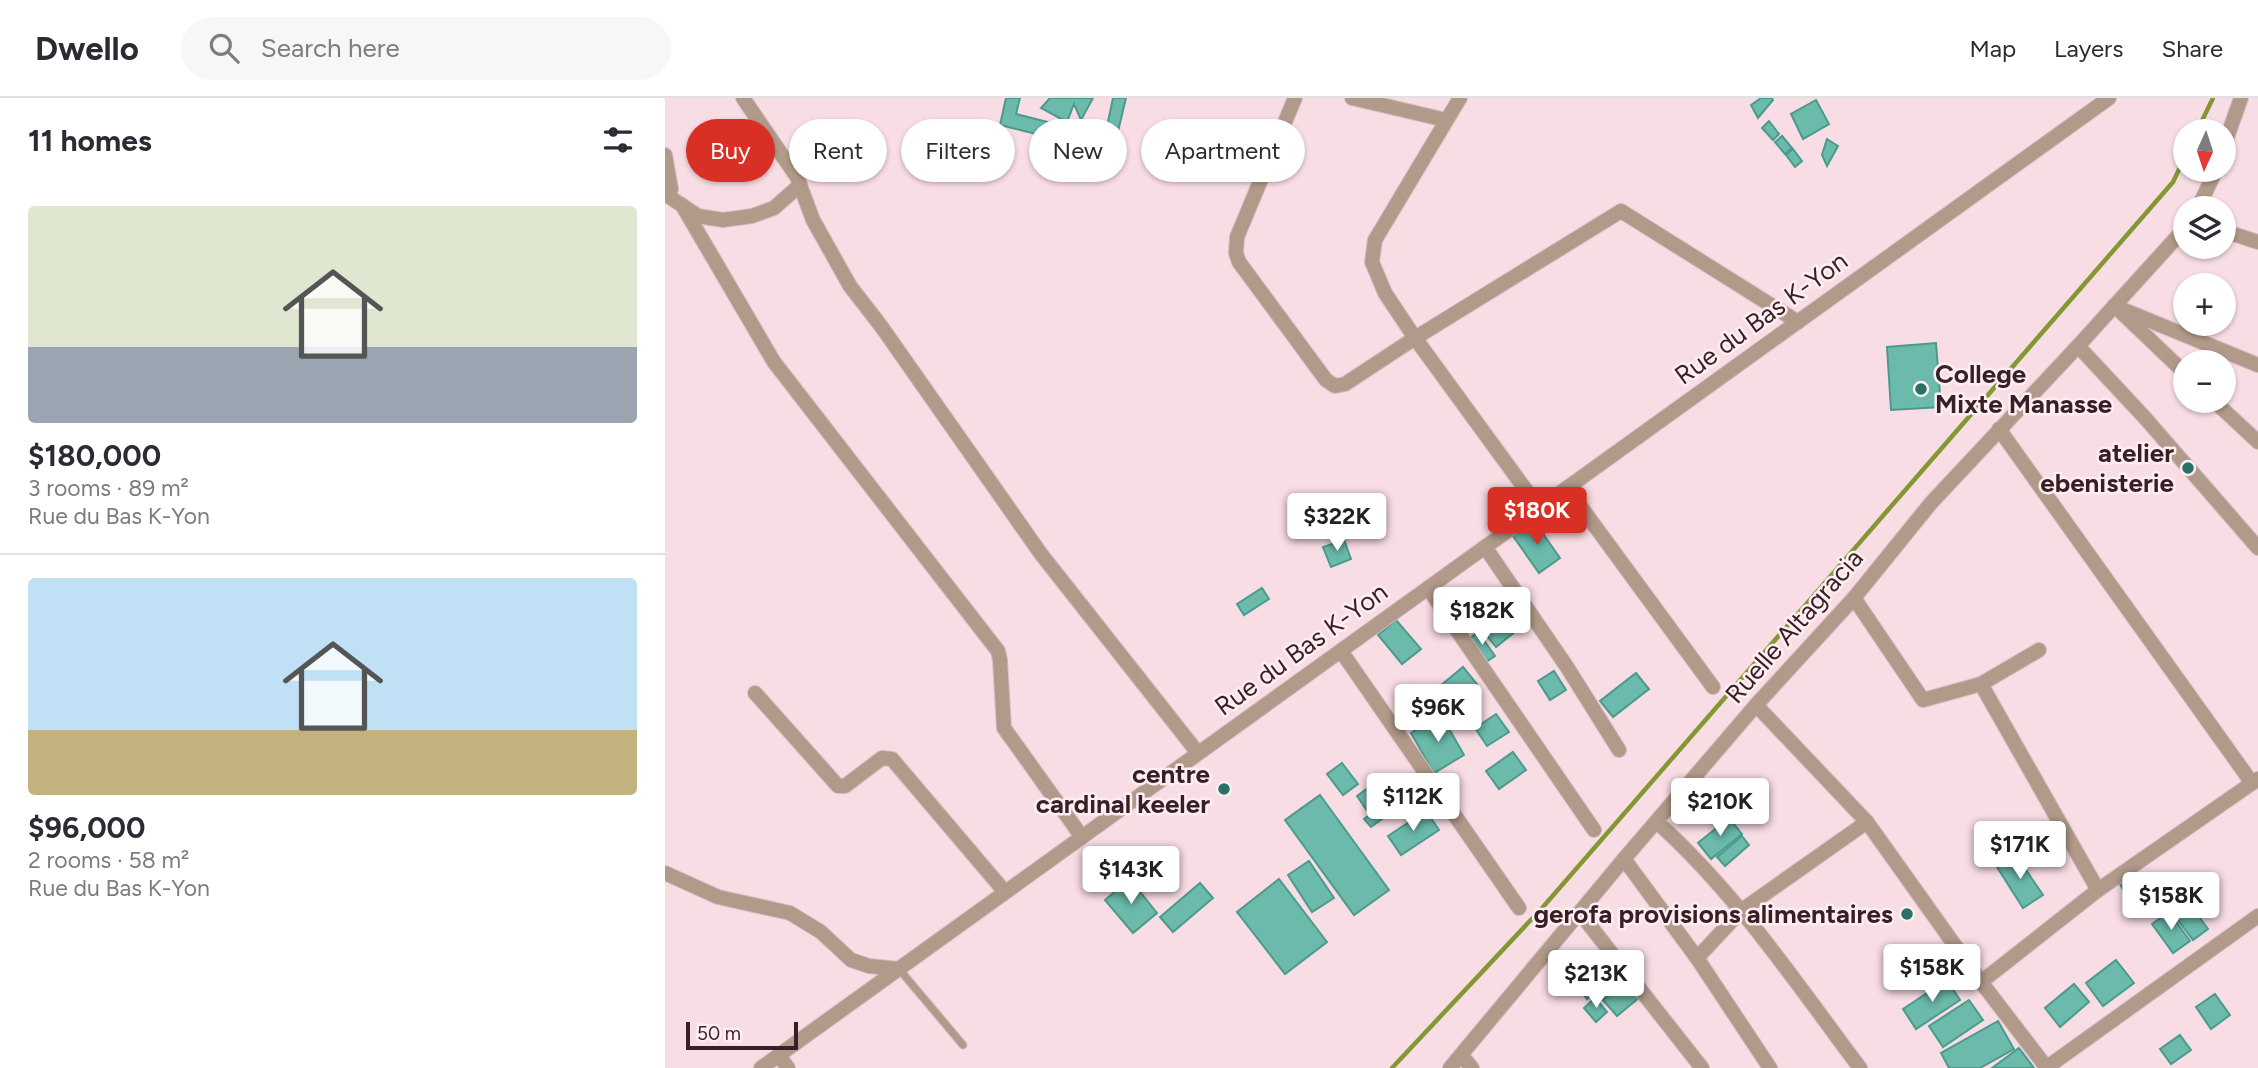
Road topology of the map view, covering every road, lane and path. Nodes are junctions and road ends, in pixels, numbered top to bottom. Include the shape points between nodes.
1 (743, 98) edge
2 (1295, 98) edge
3 (1352, 98) edge
4 (1459, 98) edge
5 (2109, 98) edge
6 (2242, 98) edge
7 (2234, 119) edge
8 (1446, 120) junction
9 (665, 155) edge
10 (800, 185) junction
11 (667, 197) edge
12 (682, 205) junction
13 (2236, 235) edge
14 (2173, 241) edge
15 (2258, 242) edge
16 (2114, 306) junction
17 (1798, 322) junction
18 (1415, 338) junction
19 (2078, 346) junction
20 (2173, 362) edge
21 (2258, 365) edge
22 (2227, 413) edge
23 (1999, 429) junction
24 (2258, 442) edge
25 (1567, 488) junction
26 (1539, 508) junction
27 (1485, 547) junction
28 (2258, 548) edge
29 (1428, 588) junction
30 (1854, 598) junction
31 (2039, 650) dead end
32 (1341, 651) junction
33 (1981, 684) junction
34 (1713, 687) dead end
35 (755, 693) dead end
36 (1756, 705) junction
37 (1619, 750) dead end
38 (1198, 753) junction
39 (2255, 781) edge
40 (1657, 822) junction
41 (1867, 822) junction
42 (1594, 830) dead end
43 (1082, 837) junction
44 (1623, 859) junction
45 (665, 873) edge
46 (2098, 890) junction
47 (1005, 892) junction
48 (1520, 908) dead end
49 (1742, 910) junction
50 (1580, 913) junction
51 (2258, 916) edge
52 (1697, 958) junction
53 (899, 969) junction
54 (1980, 982) junction
55 (963, 1045) dead end
56 (1461, 1055) junction
57 (779, 1056) junction
58 (761, 1068) edge
59 (788, 1068) edge
60 (1450, 1068) edge
61 (1472, 1068) edge
62 (1702, 1068) edge
63 (1770, 1068) edge
64 (1860, 1068) edge
65 (2046, 1068) edge

1 - 10 street
2 - 18 street via 1237,237 1239,262 1335,386
3 - 8 street
4 - 8 street
5 - 17 street, Rue du Bas K-Yon
6 - 7 street
8 - 18 street via 1375,240 1373,262 1385,293
9 - 11 street via 671,189
10 - 12 street via 774,208 752,216 723,220 698,216
10 - 38 street via 824,243 850,286 1041,554
11 - 12 street
12 - 43 street via 774,362 997,652 1004,728
13 - 15 street
14 - 16 street, Ruelle Altagracia
16 - 19 street, Ruelle Altagracia
16 - 20 street
16 - 21 street
17 - 18 street via 1621,211
17 - 25 street, Rue du Bas K-Yon
18 - 26 street
19 - 23 street, Ruelle Altagracia
19 - 28 street
22 - 24 street
23 - 30 street, Ruelle Altagracia
23 - 39 street
25 - 26 street, Rue du Bas K-Yon
25 - 34 street
26 - 27 street, Rue du Bas K-Yon
27 - 29 street, Rue du Bas K-Yon
27 - 37 street
29 - 32 street, Rue du Bas K-Yon
29 - 42 street
30 - 33 street via 1923,700
30 - 36 street, Ruelle Altagracia
31 - 33 street
32 - 38 street, Rue du Bas K-Yon
32 - 48 street
33 - 46 street
35 - 47 street via 838,786 845,786 882,758 892,759
36 - 40 street, Ruelle Altagracia
36 - 41 street
38 - 43 street, Rue du Bas K-Yon
39 - 46 street
40 - 44 street, Ruelle Altagracia
40 - 49 street
41 - 49 street
41 - 54 street
43 - 47 street, Rue du Bas K-Yon
44 - 50 street, Ruelle Altagracia
44 - 52 street
45 - 53 street via 718,897 790,913 821,932 851,960
46 - 54 street
47 - 53 street, Rue du Bas K-Yon
49 - 52 street
49 - 64 street
50 - 56 street, Ruelle Altagracia
50 - 62 street
51 - 65 street
52 - 63 street
53 - 55 lane
53 - 57 street, Rue du Bas K-Yon
54 - 65 street
56 - 60 street, Ruelle Altagracia
56 - 61 street
57 - 58 street, Rue du Bas K-Yon
57 - 59 street

